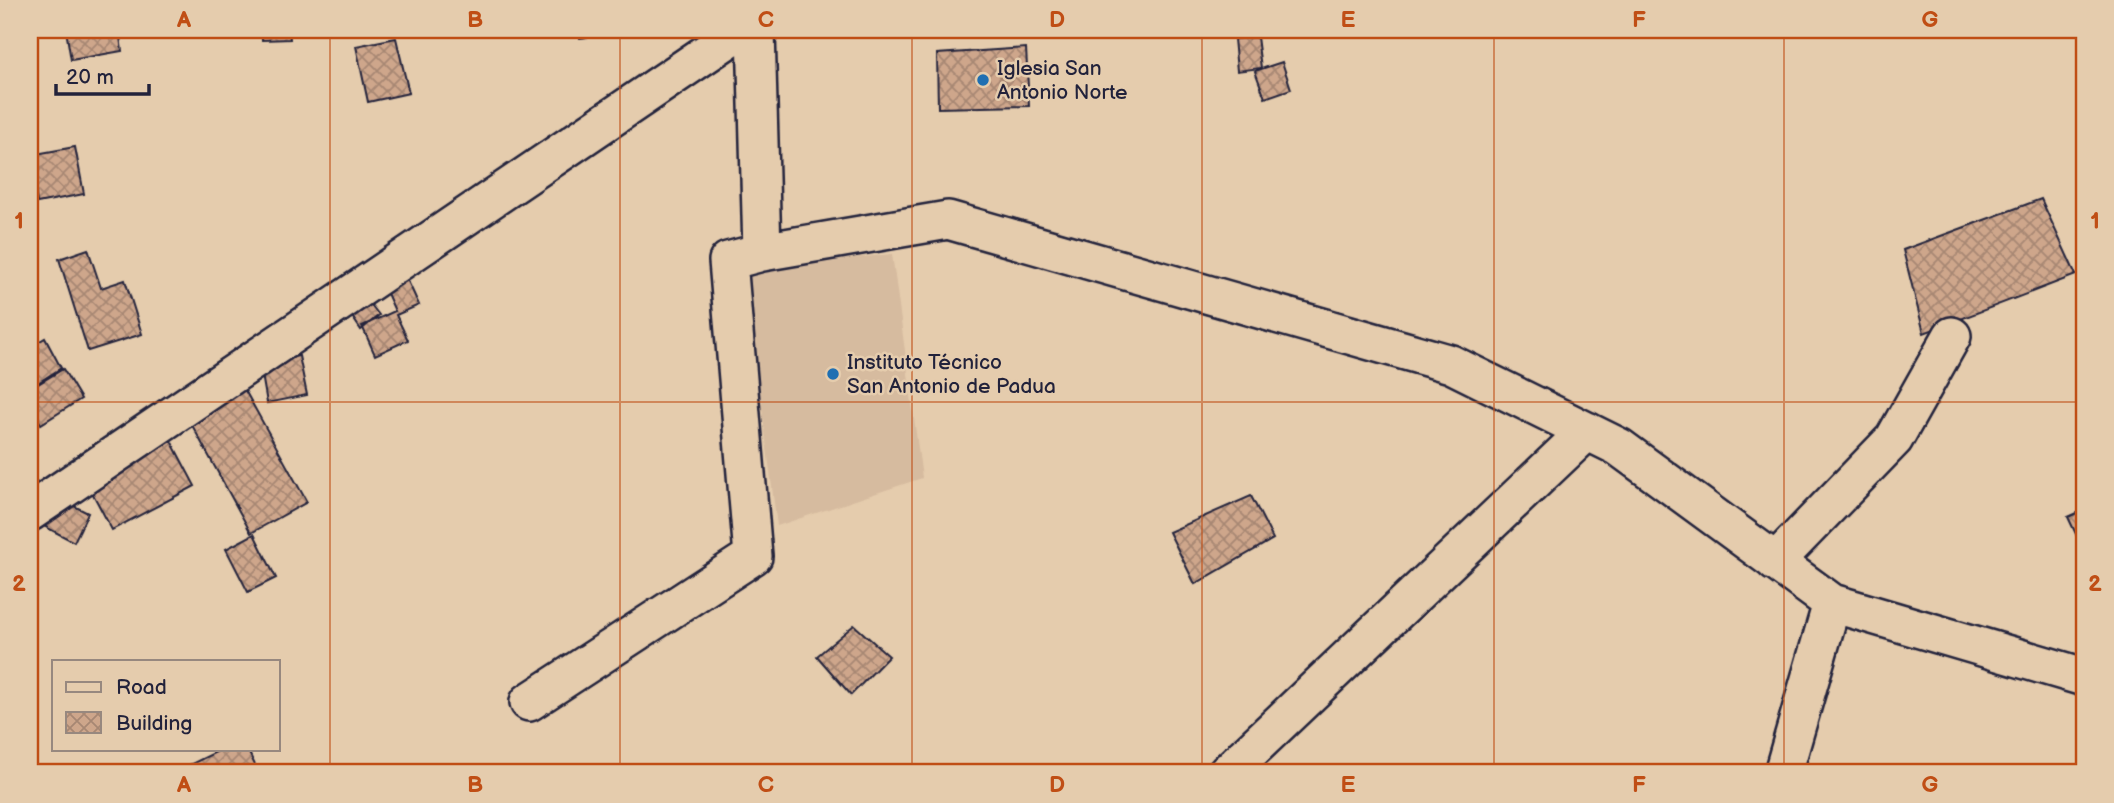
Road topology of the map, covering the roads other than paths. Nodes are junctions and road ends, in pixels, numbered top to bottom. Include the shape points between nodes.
1 (741, 30) edge
2 (757, 30) edge
3 (762, 252) junction
4 (1952, 336) dead end
5 (1587, 431) junction
6 (33, 501) edge
7 (1775, 562) junction
8 (1832, 603) junction
9 (2084, 677) edge
10 (529, 702) dead end
11 (1227, 773) edge
12 (1783, 773) edge

1 - 6 street
2 - 3 street
3 - 5 street via 948,220 1451,364
3 - 10 street via 728,261 753,556
4 - 7 street via 1894,439
5 - 7 street via 1619,447
5 - 11 street
7 - 8 street
8 - 9 street
8 - 12 street

